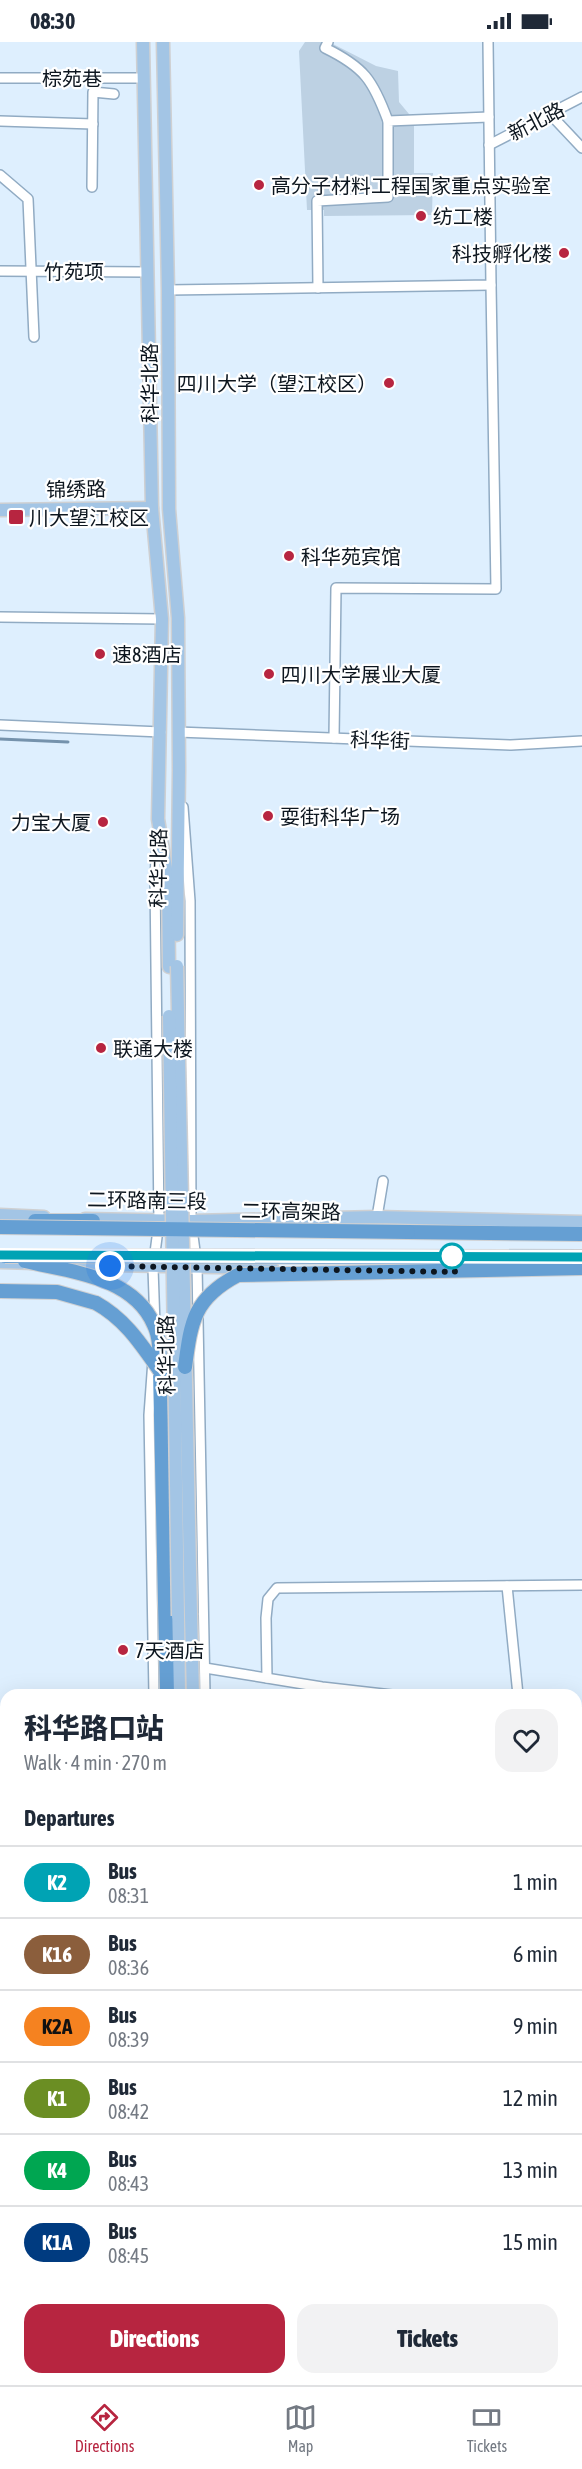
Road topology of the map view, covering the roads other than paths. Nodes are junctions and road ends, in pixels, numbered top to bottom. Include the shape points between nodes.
1 (142, 42) edge
2 (163, 42) edge
3 (328, 42) edge
4 (488, 42) edge
5 (0, 78) edge
6 (143, 78) junction
7 (114, 93) dead end
8 (582, 97) edge
9 (550, 114) junction
10 (489, 117) junction
11 (0, 121) edge
12 (388, 121) junction
13 (93, 124) junction
14 (489, 145) junction
15 (582, 148) edge
16 (0, 175) edge
17 (92, 187) dead end
18 (0, 271) edge
19 (31, 271) junction
20 (148, 272) junction
21 (491, 285) junction
22 (318, 288) junction
23 (168, 290) junction
24 (33, 337) dead end
25 (152, 508) junction
26 (0, 510) edge
27 (0, 617) edge
28 (162, 619) junction
29 (0, 725) edge
30 (161, 732) junction
31 (178, 732) junction
32 (333, 738) junction
33 (582, 741) edge
34 (179, 770) junction
35 (158, 819) junction
36 (173, 966) junction
37 (383, 1181) dead end
38 (0, 1215) edge
39 (377, 1217) junction
40 (0, 1221) edge
41 (191, 1221) junction
42 (159, 1222) junction
43 (582, 1222) edge
44 (0, 1227) edge
45 (408, 1232) junction
46 (582, 1234) edge
47 (582, 1257) edge
48 (2, 1258) edge
49 (197, 1266) junction
50 (153, 1268) junction
51 (582, 1270) edge
52 (0, 1291) edge
53 (185, 1367) junction
54 (160, 1371) junction
55 (582, 1585) edge
56 (507, 1586) junction
57 (184, 1615) junction
58 (205, 1668) junction
59 (267, 1678) junction
60 (154, 1689) edge
61 (167, 1689) edge
62 (179, 1689) edge
63 (192, 1689) edge
64 (205, 1689) edge
65 (348, 1689) edge
66 (517, 1689) edge

1 - 6 main road, 科华北路
2 - 23 main road, 科华北路
3 - 12 street via 325,48 367,75
4 - 10 street
5 - 6 street, 棕苑巷
6 - 20 main road, 科华北路
7 - 13 street via 93,92
8 - 9 street, 新北路
9 - 14 street, 新北路
9 - 15 street
10 - 12 street
10 - 14 street
11 - 13 street
12 - 22 street via 387,197 317,201
13 - 17 street
14 - 21 street
16 - 19 street via 28,199
18 - 19 street, 竹苑项
19 - 20 street, 竹苑项
19 - 24 street
20 - 25 main road, 科华北路
21 - 22 street
21 - 32 street via 496,589 336,588
22 - 23 street
23 - 31 main road, 科华北路 via 169,509 178,618
25 - 26 main road, 锦绣路
25 - 28 main road, 科华北路
27 - 28 street
28 - 30 main road, 科华北路
29 - 30 street
30 - 35 main road, 科华北路
31 - 32 street, 科华街
31 - 34 main road, 科华北路
32 - 33 street, 科华街 via 511,746
34 - 36 main road, 科华北路
34 - 41 street via 190,902
35 - 36 main road, 科华北路 via 168,881
35 - 42 street via 155,879
36 - 53 main road, 科华北路, bridge
36 - 57 main road, bridge
37 - 39 street
38 - 42 main road, 二环路南三段
39 - 41 main road, 二环路南三段
39 - 43 main road, 二环路南三段
40 - 45 highway, bridge via 236,1222
41 - 42 main road, 二环路南三段
41 - 49 street
42 - 50 street
44 - 45 highway, 二环高架路, bridge
45 - 46 highway, 二环高架路
47 - 48 highway, bridge
48 - 50 main road
48 - 54 highway, bridge via 103,1280 124,1290 137,1300 154,1325
49 - 50 main road
49 - 51 main road via 419,1273
49 - 58 street
50 - 60 street via 155,1321 149,1415
51 - 53 highway, bridge via 238,1275 213,1290 195,1313
52 - 54 highway, bridge via 57,1292 96,1303 124,1322
53 - 57 main road, 科华北路, bridge
54 - 61 highway
55 - 56 street
56 - 59 street via 277,1588 268,1599
56 - 66 street
57 - 62 main road, 科华北路
57 - 63 main road, 科华北路
58 - 59 street
58 - 64 street
59 - 65 street

